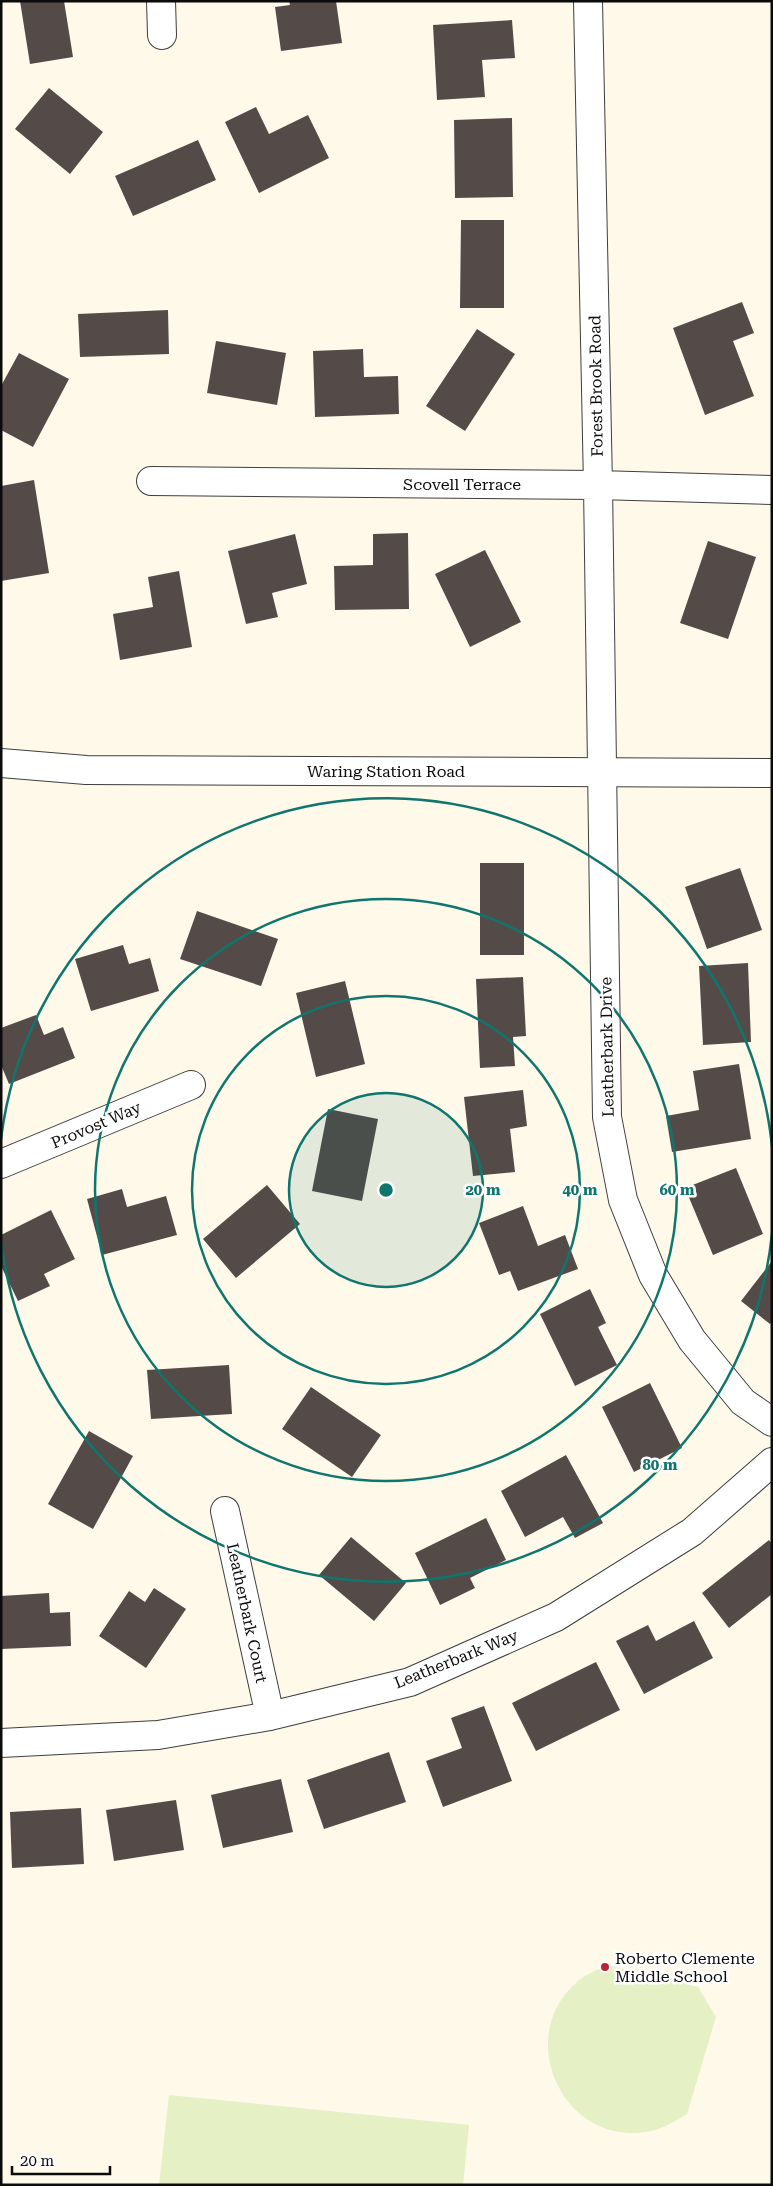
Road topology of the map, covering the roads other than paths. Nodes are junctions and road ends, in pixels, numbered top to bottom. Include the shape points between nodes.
1 (161, 1) edge
2 (588, 1) edge
3 (162, 35) dead end
4 (151, 481) dead end
5 (598, 485) junction
6 (772, 490) edge
7 (1, 763) edge
8 (602, 771) junction
9 (772, 773) edge
10 (191, 1085) dead end
11 (1, 1164) edge
12 (772, 1422) edge
13 (772, 1462) edge
14 (225, 1511) dead end
15 (270, 1716) junction
16 (1, 1742) edge

1 - 3 street
2 - 5 street, Forest Brook Road
4 - 5 street, Scovell Terrace
5 - 6 street, Scovell Terrace
5 - 8 street, Forest Brook Road
7 - 8 street, Waring Station Road via 86,770
8 - 9 street, Waring Station Road
8 - 12 street, Leatherbark Drive via 607,1116 623,1200 653,1275 692,1340 743,1402
10 - 11 street, Provost Way
13 - 15 street, Leatherbark Way via 692,1532 556,1617 410,1682
14 - 15 street, Leatherbark Court
15 - 16 street, Leatherbark Way via 158,1735

